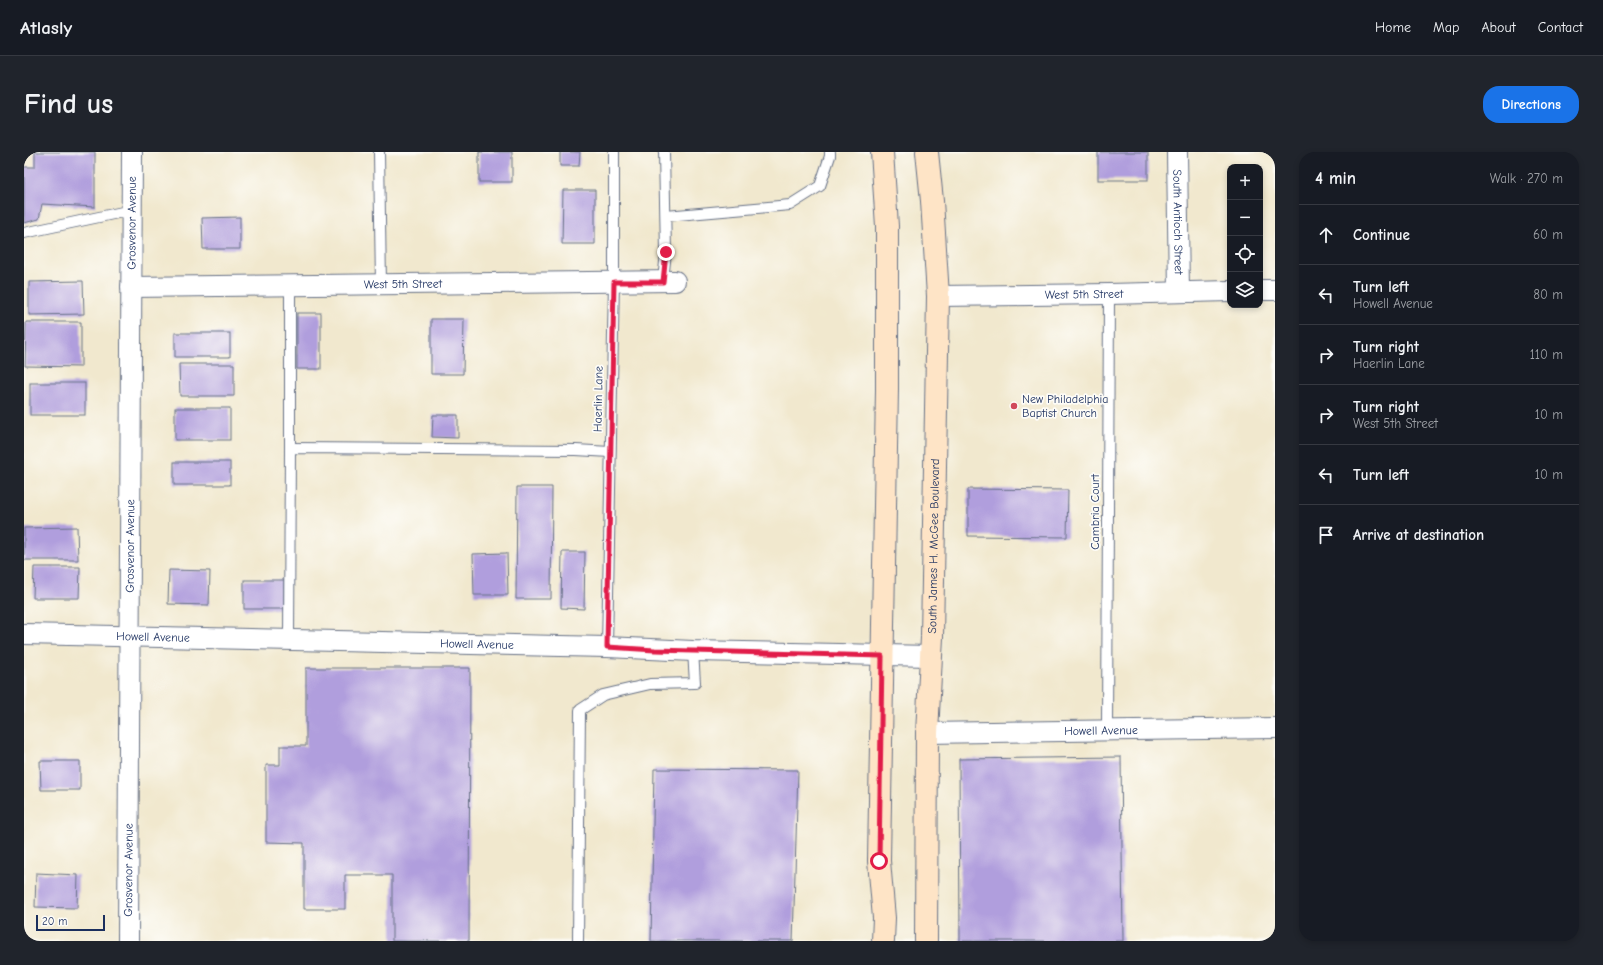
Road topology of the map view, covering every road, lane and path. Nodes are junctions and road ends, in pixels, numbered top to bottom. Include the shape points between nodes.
1 (132, 152) edge
2 (379, 152) edge
3 (614, 152) edge
4 (664, 152) edge
5 (830, 152) edge
6 (882, 152) edge
7 (927, 152) edge
8 (1178, 152) edge
9 (132, 210) junction
10 (666, 216) junction
11 (24, 234) edge
12 (669, 281) joint
13 (614, 282) junction
14 (381, 285) junction
15 (290, 286) junction
16 (131, 287) junction
17 (1227, 290) edge
18 (1263, 290) edge
19 (1275, 290) edge
20 (1179, 292) junction
21 (1109, 294) junction
22 (938, 296) junction
23 (290, 448) junction
24 (610, 452) junction
25 (24, 634) edge
26 (130, 636) junction
27 (289, 640) junction
28 (607, 647) junction
29 (693, 651) junction
30 (882, 656) junction
31 (931, 656) junction
32 (1275, 728) edge
33 (1107, 730) junction
34 (927, 733) junction
35 (128, 941) edge
36 (578, 941) edge
37 (883, 941) edge
38 (926, 941) edge

1 - 9 street, Grosvenor Avenue
2 - 14 lane
3 - 13 lane, Haerlin Lane
4 - 10 lane
5 - 10 lane via 820,186 790,205
6 - 30 main road via 888,273
7 - 22 main road, South James H. McGee Boulevard
8 - 20 street, South Antioch Street
9 - 11 lane
9 - 16 street, Grosvenor Avenue
10 - 12 lane
12 - 13 street, West 5th Street
13 - 14 street, West 5th Street
13 - 24 lane, Haerlin Lane
14 - 15 street, West 5th Street
15 - 16 street, West 5th Street
15 - 23 lane
16 - 26 street, Grosvenor Avenue
17 - 20 street, West 5th Street
18 - 19 street
20 - 21 street, West 5th Street
21 - 22 street, West 5th Street
21 - 33 lane, Cambria Court
22 - 31 main road, South James H. McGee Boulevard
23 - 24 lane
23 - 27 lane
24 - 28 lane, Haerlin Lane
25 - 26 street, Howell Avenue
26 - 27 street, Howell Avenue
26 - 35 street, Grosvenor Avenue
27 - 28 street, Howell Avenue
28 - 29 street, Howell Avenue
29 - 30 street, Howell Avenue
29 - 36 lane via 695,683 650,684 603,695 580,710
30 - 31 street, Howell Avenue
30 - 37 main road via 879,861 884,918
31 - 34 main road, South James H. McGee Boulevard
32 - 33 street, Howell Avenue
33 - 34 street, Howell Avenue
34 - 38 main road, South James H. McGee Boulevard

